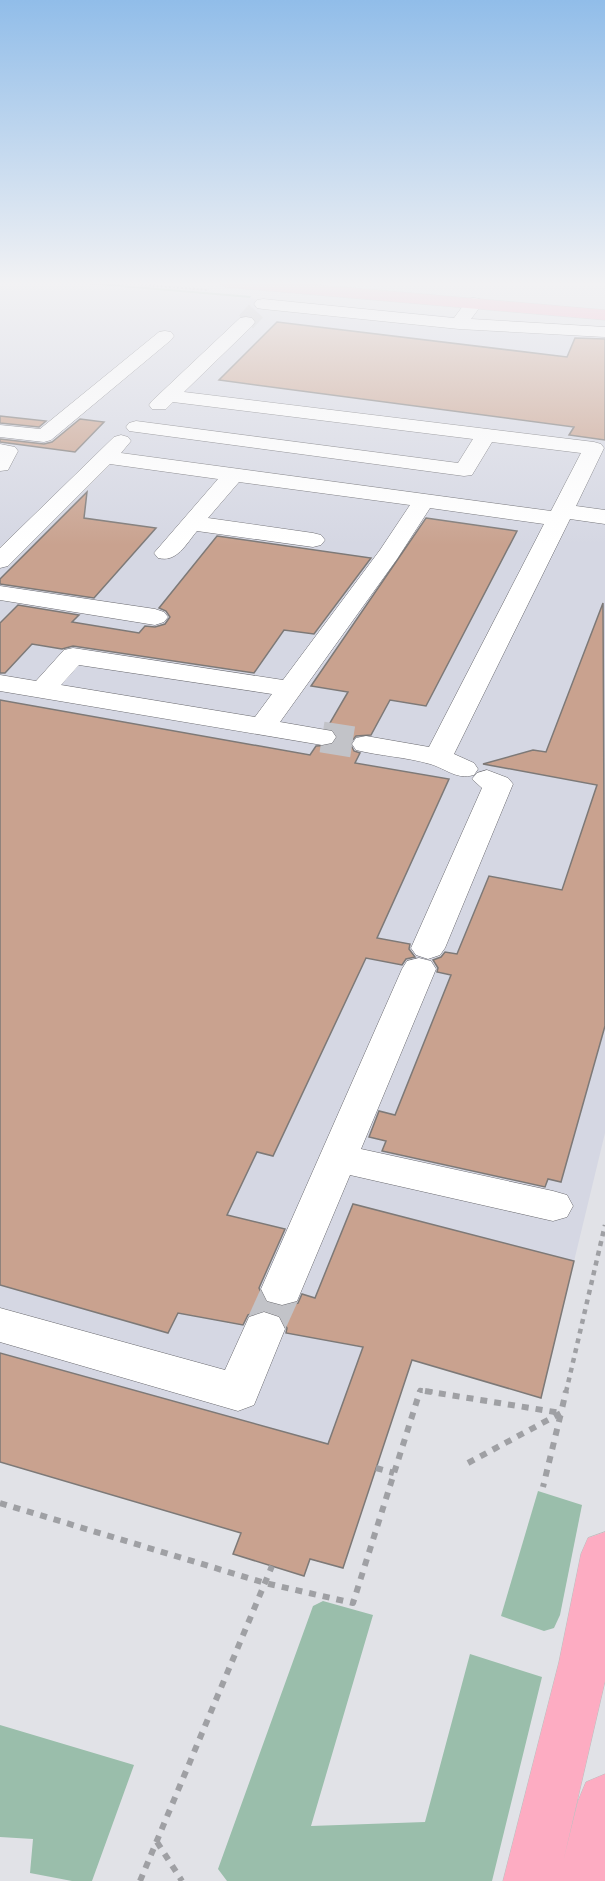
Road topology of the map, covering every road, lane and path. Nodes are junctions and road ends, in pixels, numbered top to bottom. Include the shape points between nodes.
1 (124, 370) edge
2 (196, 370) edge
3 (169, 396) junction
4 (136, 427) junction
5 (0, 431) edge
6 (486, 435) junction
7 (0, 450) edge
8 (105, 457) junction
9 (0, 465) edge
10 (233, 474) junction
11 (424, 501) junction
12 (560, 515) junction
13 (605, 517) edge
14 (192, 523) junction
15 (313, 540) dead end
16 (165, 553) dead end
17 (0, 561) edge
18 (0, 592) edge
19 (155, 617) dead end
20 (0, 682) edge
21 (290, 689) junction
22 (42, 690) junction
23 (262, 727) junction
24 (321, 737) tunnel mouth
25 (366, 744) tunnel mouth
26 (463, 768) junction
27 (338, 1158) junction
28 (553, 1206) dead end
29 (605, 1225) edge
30 (282, 1289) tunnel mouth
31 (0, 1325) edge
32 (264, 1329) tunnel mouth
33 (561, 1413) junction
34 (468, 1463) dead end
35 (376, 1468) dead end
36 (394, 1473) junction
37 (543, 1487) dead end
38 (0, 1503) edge
39 (605, 1554) edge
40 (272, 1566) dead end
41 (265, 1583) junction
42 (605, 1801) edge
43 (157, 1841) junction
44 (140, 1881) edge
45 (182, 1881) edge
46 (531, 1881) edge
47 (587, 1881) edge

1 - 5 lane via 44,436
2 - 3 lane
3 - 4 lane
3 - 6 lane
4 - 6 lane via 464,470
4 - 8 lane
6 - 12 lane via 594,448
7 - 9 lane via 8,451
8 - 10 lane
8 - 17 lane
10 - 11 lane
10 - 14 lane
11 - 12 lane
11 - 21 lane
12 - 13 lane
12 - 26 lane
14 - 15 lane
14 - 16 lane
18 - 19 lane
20 - 22 lane
21 - 22 lane via 72,656
21 - 23 lane
22 - 23 lane
23 - 24 lane
25 - 26 lane
26 - 27 lane via 498,784
27 - 28 lane
27 - 30 lane
29 - 33 path
31 - 32 lane via 238,1392
33 - 34 path
33 - 36 path via 420,1390
33 - 37 path
35 - 36 path
36 - 41 path via 353,1603
38 - 41 path
39 - 46 main road via 584,1662
40 - 41 path
41 - 43 path
42 - 47 main road
43 - 44 path
43 - 45 path

